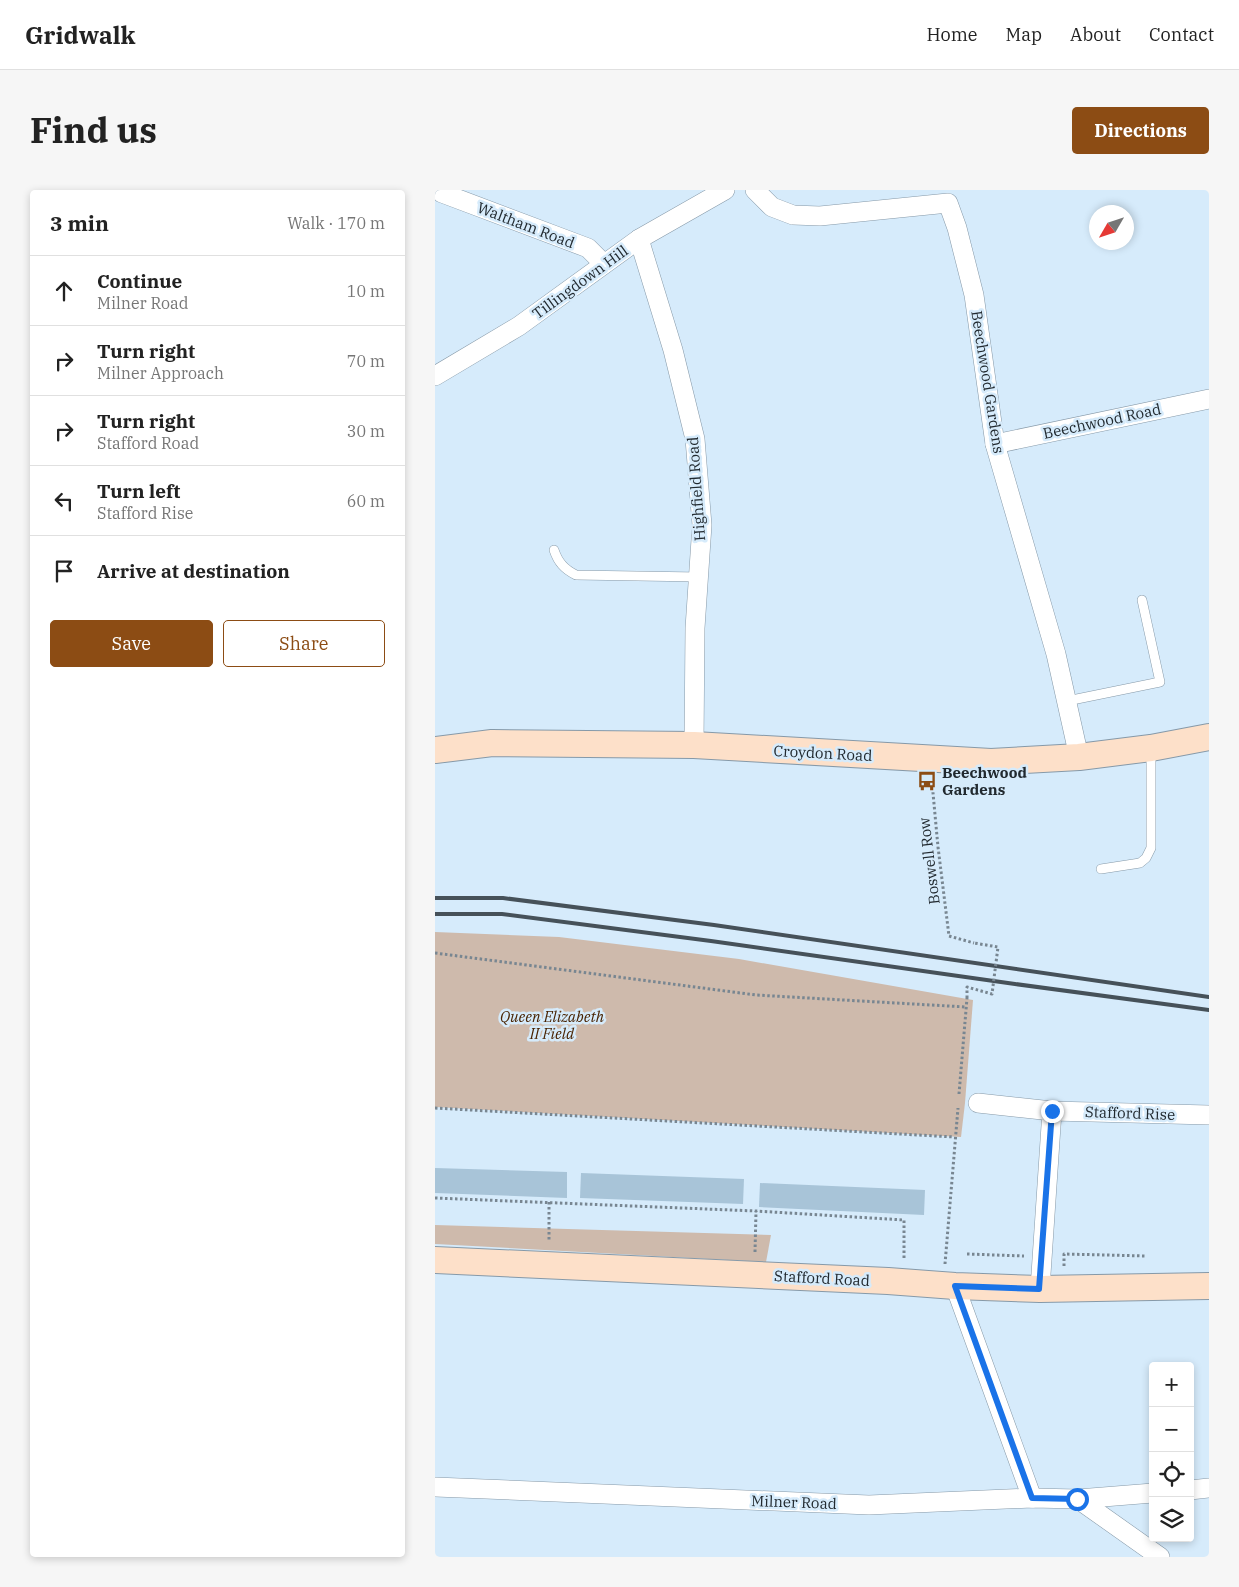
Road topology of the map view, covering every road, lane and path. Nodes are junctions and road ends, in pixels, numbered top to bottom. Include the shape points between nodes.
1 (725, 190) edge
2 (755, 190) edge
3 (442, 193) dead end
4 (639, 239) junction
5 (604, 264) junction
6 (435, 376) edge
7 (1209, 399) edge
8 (995, 444) junction
9 (554, 550) dead end
10 (699, 577) junction
11 (1142, 600) dead end
12 (1067, 701) junction
13 (1209, 737) edge
14 (694, 745) junction
15 (1151, 748) junction
16 (435, 750) edge
17 (1079, 757) junction
18 (929, 759) junction
19 (1101, 869) dead end
20 (435, 953) edge
21 (966, 1007) junction
22 (979, 1103) dead end
23 (435, 1108) edge
24 (1052, 1111) junction
25 (1209, 1115) edge
26 (954, 1137) dead end
27 (435, 1198) edge
28 (549, 1202) junction
29 (756, 1210) junction
30 (549, 1251) dead end
31 (967, 1254) dead end
32 (1146, 1256) dead end
33 (1042, 1257) junction
34 (435, 1260) edge
35 (753, 1275) junction
36 (904, 1282) junction
37 (949, 1286) junction
38 (1209, 1286) edge
39 (1052, 1289) junction
40 (435, 1487) edge
41 (1209, 1488) edge
42 (1194, 1490) edge
43 (1149, 1493) edge
44 (1032, 1498) junction
45 (1077, 1499) junction
46 (1160, 1557) edge

1 - 4 street, Tillingdown Hill
2 - 8 street, Beechwood Gardens via 772,207 793,214 820,216 948,203 974,295
3 - 5 street, Waltham Road via 588,248
4 - 5 street, Tillingdown Hill
4 - 10 street, Highfield Road via 673,350 695,440 702,525
5 - 6 street, Tillingdown Hill via 519,326
7 - 8 street, Beechwood Road
8 - 12 street, Beechwood Gardens
9 - 10 lane via 558,561 576,575
10 - 14 street, Highfield Road
11 - 12 lane via 1160,682
12 - 17 street, Beechwood Gardens
13 - 15 main road, Croydon Road
14 - 16 main road, Croydon Road via 493,743
14 - 18 main road, Croydon Road
15 - 17 main road, Croydon Road
15 - 19 lane via 1151,848 1140,863
17 - 18 main road, Croydon Road via 991,762
18 - 21 path, Boswell Row, bridge via 949,936 999,947 992,994 967,987
20 - 21 path via 756,995
21 - 37 path
22 - 24 street, Stafford Rise
23 - 26 path
24 - 25 street, Stafford Rise
24 - 33 street
27 - 28 path
28 - 29 path
28 - 30 path
29 - 35 path
29 - 36 path via 904,1220
31 - 33 path
32 - 39 path via 1064,1254
33 - 39 street
34 - 35 main road, Stafford Road
35 - 36 main road, Stafford Road
36 - 37 main road, Stafford Road
37 - 39 main road, Stafford Road
37 - 44 street
38 - 39 main road, Stafford Road
40 - 44 street, Milner Road via 869,1505
41 - 42 street
43 - 45 street, Milner Road
44 - 45 street, Milner Road
45 - 46 street

